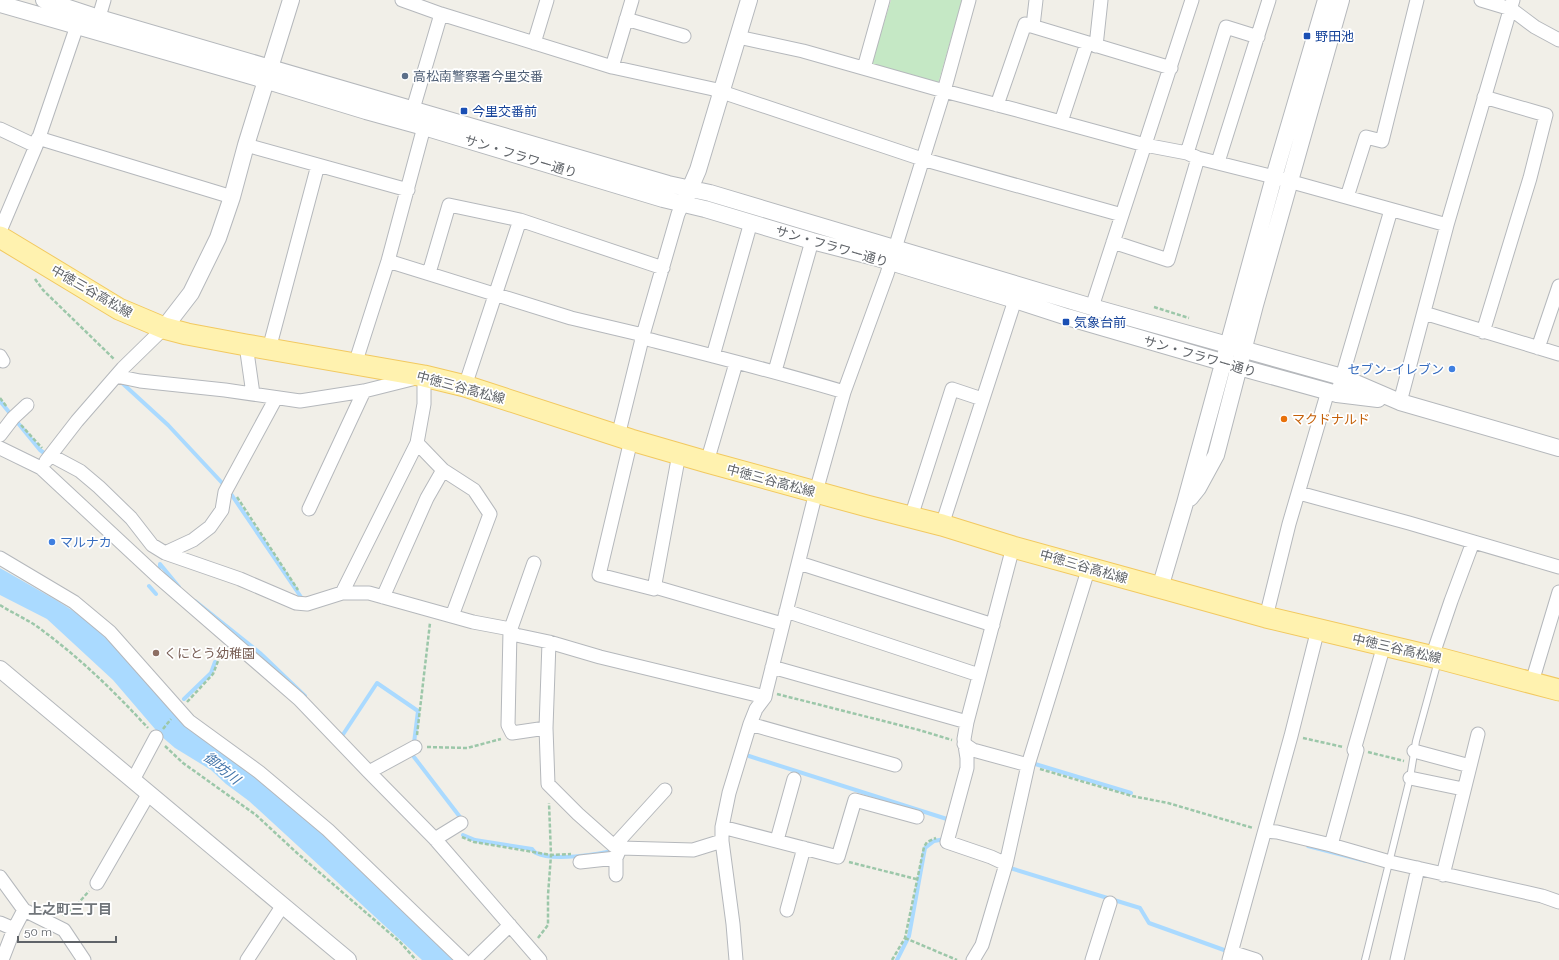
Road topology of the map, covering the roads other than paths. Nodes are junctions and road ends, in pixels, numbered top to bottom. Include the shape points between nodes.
1 (44, 0) edge
2 (104, 0) edge
3 (291, 0) edge
4 (402, 0) edge
5 (547, 0) edge
6 (632, 0) edge
7 (749, 0) edge
8 (883, 0) edge
9 (969, 0) edge
10 (1036, 0) edge
11 (1101, 0) edge
12 (1192, 0) edge
13 (1269, 0) edge
14 (1326, 0) edge
15 (1341, 0) edge
16 (1417, 0) edge
17 (1481, 0) edge
18 (0, 4) edge
19 (1512, 4) edge
20 (441, 14) junction
21 (79, 19) junction
22 (626, 19) junction
23 (97, 25) junction
24 (1033, 26) junction
25 (684, 36) dead end
26 (738, 37) junction
27 (1258, 37) junction
28 (1559, 40) edge
29 (534, 43) junction
30 (1092, 44) junction
31 (612, 67) junction
32 (864, 68) junction
33 (1171, 68) junction
34 (268, 74) junction
35 (944, 91) junction
36 (722, 92) junction
37 (1484, 96) junction
38 (997, 105) junction
39 (416, 119) junction
40 (1061, 122) junction
41 (0, 129) edge
42 (37, 142) junction
43 (246, 145) junction
44 (1145, 145) junction
45 (1193, 155) junction
46 (922, 159) junction
47 (1218, 162) junction
48 (318, 165) junction
49 (1274, 177) junction
50 (1290, 181) junction
51 (690, 188) junction
52 (408, 190) junction
53 (232, 197) junction
54 (1347, 197) junction
55 (683, 203) junction
56 (1391, 210) junction
57 (1122, 216) junction
58 (520, 220) junction
59 (751, 222) junction
60 (1447, 226) junction
61 (0, 231) edge
62 (0, 237) edge
63 (812, 241) junction
64 (1113, 242) junction
65 (892, 256) junction
66 (388, 260) junction
67 (663, 268) junction
68 (429, 274) junction
69 (1559, 286) edge
70 (495, 294) junction
71 (1015, 300) junction
72 (1092, 308) junction
73 (1424, 313) junction
74 (164, 328) junction
75 (1483, 332) junction
76 (643, 336) junction
77 (246, 345) junction
78 (1235, 348) junction
79 (1538, 348) junction
80 (269, 349) junction
81 (1559, 354) edge
82 (713, 356) junction
83 (736, 363) junction
84 (1224, 363) junction
85 (355, 364) junction
86 (1239, 367) junction
87 (774, 371) junction
88 (120, 372) junction
89 (424, 376) junction
90 (1342, 377) junction
91 (465, 386) junction
92 (364, 391) junction
93 (844, 392) junction
94 (1333, 392) junction
95 (252, 394) junction
96 (276, 398) junction
97 (982, 399) junction
98 (1400, 402) junction
99 (27, 405) dead end
100 (0, 435) edge
101 (625, 438) junction
102 (417, 443) junction
103 (0, 448) edge
104 (1559, 448) edge
105 (680, 454) junction
106 (52, 456) junction
107 (707, 462) junction
108 (41, 468) junction
109 (443, 470) junction
110 (816, 492) junction
111 (1299, 493) junction
112 (1185, 503) junction
113 (309, 509) dead end
114 (911, 517) junction
115 (942, 525) junction
116 (145, 538) junction
117 (1473, 542) junction
118 (1013, 547) junction
119 (126, 548) junction
120 (165, 553) junction
121 (0, 558) edge
122 (799, 562) junction
123 (534, 563) dead end
124 (1089, 567) junction
125 (1559, 568) edge
126 (655, 587) junction
127 (1160, 588) junction
128 (1559, 592) edge
129 (342, 593) junction
130 (383, 597) junction
131 (786, 611) junction
132 (452, 616) junction
133 (1266, 617) junction
134 (782, 624) junction
135 (993, 625) junction
136 (1318, 629) junction
137 (510, 631) junction
138 (549, 642) junction
139 (1384, 645) junction
140 (1435, 657) junction
141 (772, 667) junction
142 (0, 669) edge
143 (979, 675) junction
144 (1532, 682) junction
145 (1559, 690) edge
146 (766, 694) junction
147 (967, 722) junction
148 (750, 724) junction
149 (546, 728) junction
150 (158, 734) road end
151 (1478, 734) dead end
152 (964, 744) junction
153 (416, 747) road end
154 (1414, 751) junction
155 (895, 765) dead end
156 (1028, 765) junction
157 (1470, 766) junction
158 (369, 772) junction
159 (1410, 778) junction
160 (794, 779) dead end
161 (133, 780) junction
162 (1463, 789) junction
163 (665, 790) dead end
164 (149, 793) junction
165 (917, 817) dead end
166 (458, 825) road end
167 (722, 827) junction
168 (1265, 832) junction
169 (435, 839) junction
170 (777, 840) junction
171 (722, 841) junction
172 (1330, 845) junction
173 (804, 848) junction
174 (617, 851) junction
175 (579, 858) road end
176 (1390, 862) junction
177 (1006, 864) junction
178 (1418, 868) junction
179 (1443, 874) junction
180 (616, 875) dead end
181 (0, 877) edge
182 (97, 883) road end
183 (1559, 902) edge
184 (1110, 903) dead end
185 (283, 905) junction
186 (24, 910) junction
187 (787, 910) dead end
188 (0, 922) edge
189 (510, 925) junction
190 (14, 929) junction
191 (1230, 956) edge
192 (977, 959) edge
193 (2, 960) edge
194 (84, 960) edge
195 (247, 960) edge
196 (348, 960) edge
197 (463, 960) edge
198 (474, 960) edge
199 (540, 960) edge
200 (736, 960) edge
201 (1092, 960) edge
202 (1256, 960) edge
203 (1365, 960) edge
204 (1398, 960) edge

1 - 21 street
2 - 23 street
3 - 34 street
4 - 20 street
5 - 29 street
6 - 22 street
7 - 26 street
8 - 32 street
9 - 35 street
10 - 24 street
11 - 30 street
12 - 33 street
13 - 27 street
14 - 49 street
15 - 50 street
16 - 54 street via 1382,141 1366,137
17 - 19 street
18 - 21 street
19 - 28 street via 1535,27
19 - 37 street
20 - 29 street
20 - 39 street
21 - 23 street, サン・フラワー通り
21 - 42 street
22 - 25 street
22 - 31 street
23 - 34 street, サン・フラワー通り
24 - 30 street
24 - 38 street via 1025,24
26 - 32 street
26 - 36 street
27 - 45 street via 1226,27
27 - 47 street
29 - 31 street
30 - 33 street
30 - 40 street
31 - 36 street
32 - 35 street
33 - 44 street
34 - 39 street, サン・フラワー通り via 366,111
34 - 43 street
35 - 38 street
35 - 46 street
36 - 46 street
36 - 51 street
37 - 60 street
37 - 75 street via 1546,115 1530,178
38 - 40 street
39 - 51 street, サン・フラワー通り
39 - 52 street
39 - 55 street, サン・フラワー通り via 663,199
40 - 44 street
41 - 42 street
42 - 53 street
42 - 61 street
43 - 48 street
43 - 53 street
44 - 45 street
44 - 57 street
45 - 47 street
45 - 64 street via 1168,260
46 - 57 street
46 - 65 street
47 - 49 street
48 - 52 street
48 - 80 street
49 - 50 street
49 - 78 street
50 - 54 street
50 - 78 street
51 - 55 street
51 - 65 street, サン・フラワー通り
52 - 66 street
53 - 74 street via 218,238 202,273 191,293
54 - 56 street
55 - 59 street, サン・フラワー通り
55 - 67 street
56 - 60 street
56 - 90 street
57 - 64 street
58 - 67 street
58 - 68 street via 448,205
58 - 70 street
59 - 63 street, サン・フラワー通り
59 - 82 street
60 - 73 street
62 - 74 main road, 中徳三谷高松線 via 119,309
63 - 65 street, サン・フラワー通り
63 - 87 street
64 - 72 street
65 - 71 street, サン・フラワー通り
65 - 72 street, サン・フラワー通り
65 - 93 street
66 - 68 street
66 - 85 street
67 - 76 street
68 - 70 street
69 - 79 street
70 - 76 street via 571,318
70 - 91 street
71 - 84 street, サン・フラワー通り via 1067,318
71 - 97 street
72 - 78 street, サン・フラワー通り
73 - 75 street
73 - 98 street
74 - 77 main road, 中徳三谷高松線
74 - 88 street
75 - 79 street
76 - 82 street
76 - 101 street
77 - 80 main road, 中徳三谷高松線
77 - 95 street
78 - 84 street
78 - 86 street
78 - 90 street, サン・フラワー通り
79 - 81 street
80 - 85 main road, 中徳三谷高松線
82 - 83 street
83 - 87 street
83 - 107 street
84 - 86 street, サン・フラワー通り
84 - 112 street
85 - 89 main road, 中徳三谷高松線
86 - 94 street, サン・フラワー通り
86 - 112 street via 1216,455 1198,488
87 - 93 street
88 - 95 street via 140,381
88 - 106 street via 77,421
89 - 91 main road, 中徳三谷高松線
89 - 92 street
89 - 102 street via 424,404
90 - 94 street
90 - 98 street, サン・フラワー通り
91 - 101 main road, 中徳三谷高松線
92 - 96 street via 300,401
92 - 113 street
93 - 110 street
94 - 98 street, サン・フラワー通り
94 - 111 street
95 - 96 street
96 - 120 street via 225,492 222,510 210,527 193,540
97 - 114 street via 952,389
97 - 115 street
98 - 104 street, サン・フラワー通り
99 - 100 street via 14,416
101 - 105 main road, 中徳三谷高松線
101 - 126 street via 599,575 654,589
102 - 109 street
102 - 129 street
103 - 108 street
105 - 107 main road, 中徳三谷高松線
105 - 126 street
106 - 108 street
106 - 116 street via 80,471 99,487 131,518
107 - 110 main road, 中徳三谷高松線
108 - 119 street
109 - 130 street via 427,498
109 - 132 street via 474,490 490,514
110 - 114 main road, 中徳三谷高松線
110 - 122 street
111 - 117 street
111 - 133 street
112 - 127 street
114 - 115 main road, 中徳三谷高松線
115 - 118 main road, 中徳三谷高松線
116 - 119 street
116 - 120 street
117 - 125 street
117 - 140 street
118 - 124 main road, 中徳三谷高松線
118 - 135 street
119 - 158 street via 299,698
120 - 129 street via 296,602 307,604
121 - 197 street via 74,602 110,632 176,713 259,772 328,830
122 - 131 street
122 - 135 street
123 - 137 street
124 - 127 main road, 中徳三谷高松線
124 - 156 street
126 - 134 street
127 - 133 main road, 中徳三谷高松線
128 - 144 street
129 - 130 street via 369,593
130 - 132 street
131 - 134 street
131 - 143 street
132 - 137 street
133 - 136 main road, 中徳三谷高松線
134 - 141 street
135 - 143 street
136 - 139 main road, 中徳三谷高松線
136 - 168 street
137 - 138 street via 516,635
137 - 149 street via 508,725 512,733
138 - 146 street via 600,657
138 - 149 street
139 - 140 main road, 中徳三谷高松線
139 - 172 street
140 - 144 main road, 中徳三谷高松線
140 - 154 lane
141 - 146 street
141 - 147 street
142 - 161 street
143 - 147 street
144 - 145 main road, 中徳三谷高松線
146 - 148 street
147 - 152 street
148 - 155 street
148 - 167 street via 729,793
149 - 174 street via 548,784
150 - 161 street
151 - 157 street
152 - 156 street via 973,750
152 - 177 street via 967,768 947,842 992,856
153 - 158 street
154 - 157 street
154 - 159 lane
156 - 177 street
157 - 162 street
158 - 169 street
159 - 162 street
159 - 176 lane
160 - 170 street
161 - 164 street
162 - 179 street
163 - 174 street
164 - 182 street
164 - 185 street
165 - 173 street via 855,800 838,857
166 - 169 street
167 - 170 street
167 - 171 street
168 - 172 street via 1277,832
168 - 191 street
169 - 189 street
170 - 173 street
171 - 174 street via 693,850
171 - 200 street
172 - 176 street
173 - 187 street
174 - 175 street
174 - 180 street
176 - 178 street
176 - 203 lane
177 - 192 street
178 - 179 street
178 - 204 street
179 - 183 street
181 - 186 street
184 - 201 street
185 - 195 street
185 - 196 street
186 - 190 street
186 - 194 street via 64,930
188 - 190 street
189 - 198 street
189 - 199 street
190 - 193 street
191 - 202 street

